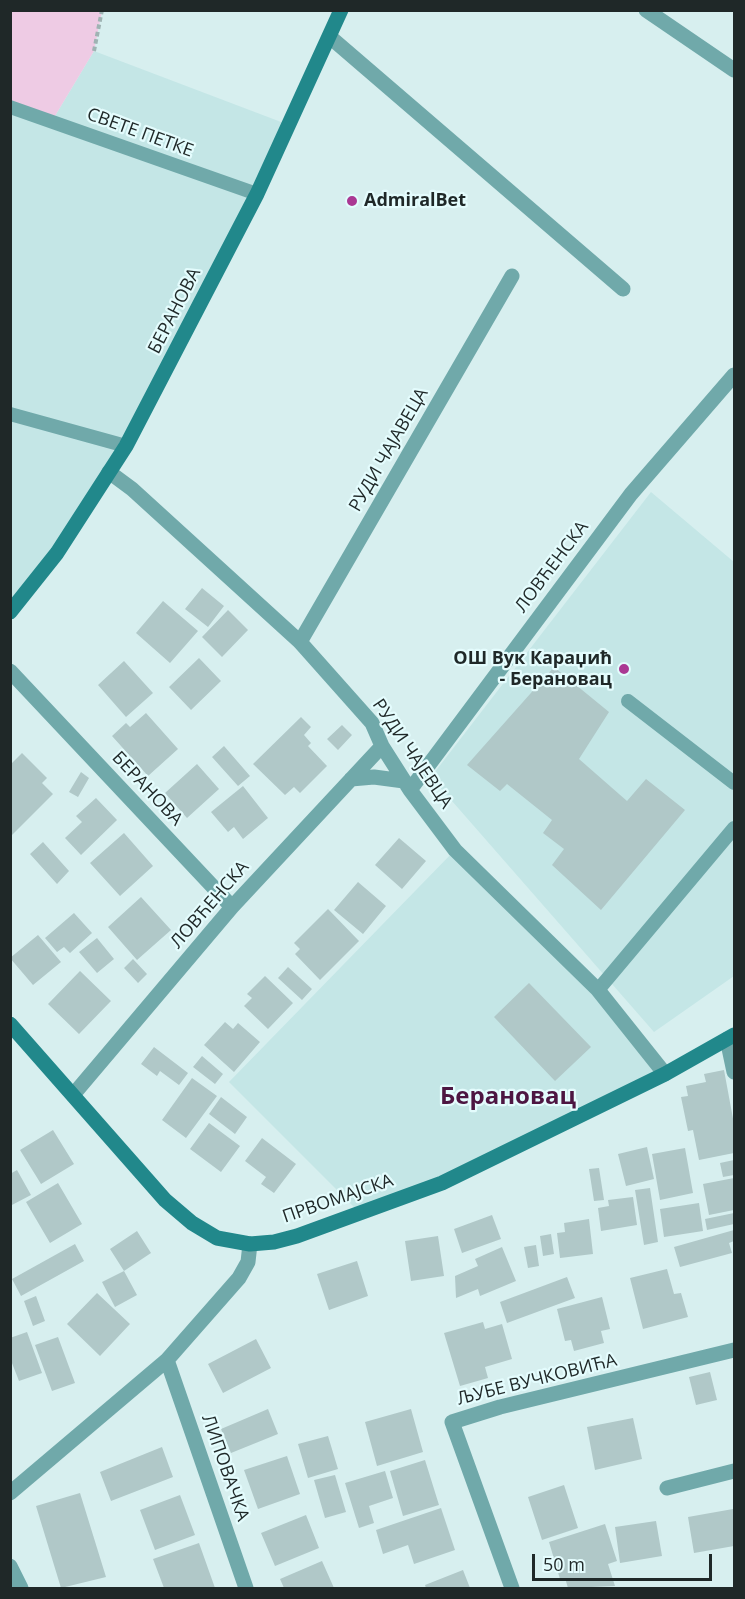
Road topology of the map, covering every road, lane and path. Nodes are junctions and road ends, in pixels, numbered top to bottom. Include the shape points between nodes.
1 (102, 10) edge
2 (341, 10) edge
3 (646, 10) edge
4 (330, 38) junction
5 (94, 51) dead end
6 (735, 70) edge
7 (10, 107) edge
8 (257, 194) junction
9 (512, 276) dead end
10 (623, 289) dead end
11 (735, 375) edge
12 (10, 414) edge
13 (126, 446) junction
14 (109, 472) junction
15 (10, 612) edge
16 (300, 642) junction
17 (10, 671) edge
18 (628, 701) dead end
19 (382, 746) junction
20 (351, 779) junction
21 (735, 783) edge
22 (407, 786) junction
23 (735, 828) edge
24 (232, 907) junction
25 (598, 990) junction
26 (10, 1024) edge
27 (731, 1037) edge
28 (735, 1072) edge
29 (665, 1074) junction
30 (73, 1095) junction
31 (250, 1244) junction
32 (735, 1350) edge
33 (166, 1360) junction
34 (735, 1471) edge
35 (667, 1488) dead end
36 (10, 1493) edge
37 (10, 1566) edge
38 (21, 1588) edge
39 (246, 1588) edge
40 (512, 1588) edge

1 - 5 path
2 - 4 main road, БЕРАНОВА
3 - 6 street
4 - 8 main road, БЕРАНОВА
4 - 10 street
7 - 8 lane, СВЕТЕ ПЕТКЕ
8 - 13 main road, БЕРАНОВА
9 - 16 street, РУДИ ЧАЈАВЕЦА
11 - 22 street, ЛОВЋЕНСКА via 631,494
12 - 13 lane
13 - 14 main road, БЕРАНОВА
14 - 15 main road, БЕРАНОВА via 57,553
14 - 16 street, РУДИ ЧАЈЕВЦА
16 - 19 street, РУДИ ЧАЈЕВЦА via 372,723
17 - 24 street, БЕРАНОВА
18 - 21 lane
19 - 20 street, ЛОВЋЕНСКА
19 - 22 street, РУДИ ЧАЈЕВЦА
20 - 22 street via 374,777
20 - 24 street, ЛОВЋЕНСКА
22 - 25 street, РУДИ ЧАЈЕВЦА via 455,850
23 - 25 lane
24 - 30 street, ЛОВЋЕНСКА
25 - 29 street, РУДИ ЧАЈЕВЦА
26 - 30 main road, ПРВОМАЈСКА
27 - 28 street
27 - 29 main road, ПРВОМАЈСКА
29 - 31 main road, ПРВОМАЈСКА via 442,1183 297,1236
30 - 31 main road, ПРВОМАЈСКА via 174,1208 218,1238
31 - 33 street via 248,1262 239,1278
32 - 40 street, ЉУБЕ ВУЧКОВИЋА via 452,1422
33 - 36 street
33 - 39 street, ЛИПОВАЧКА
34 - 35 street
37 - 38 street

